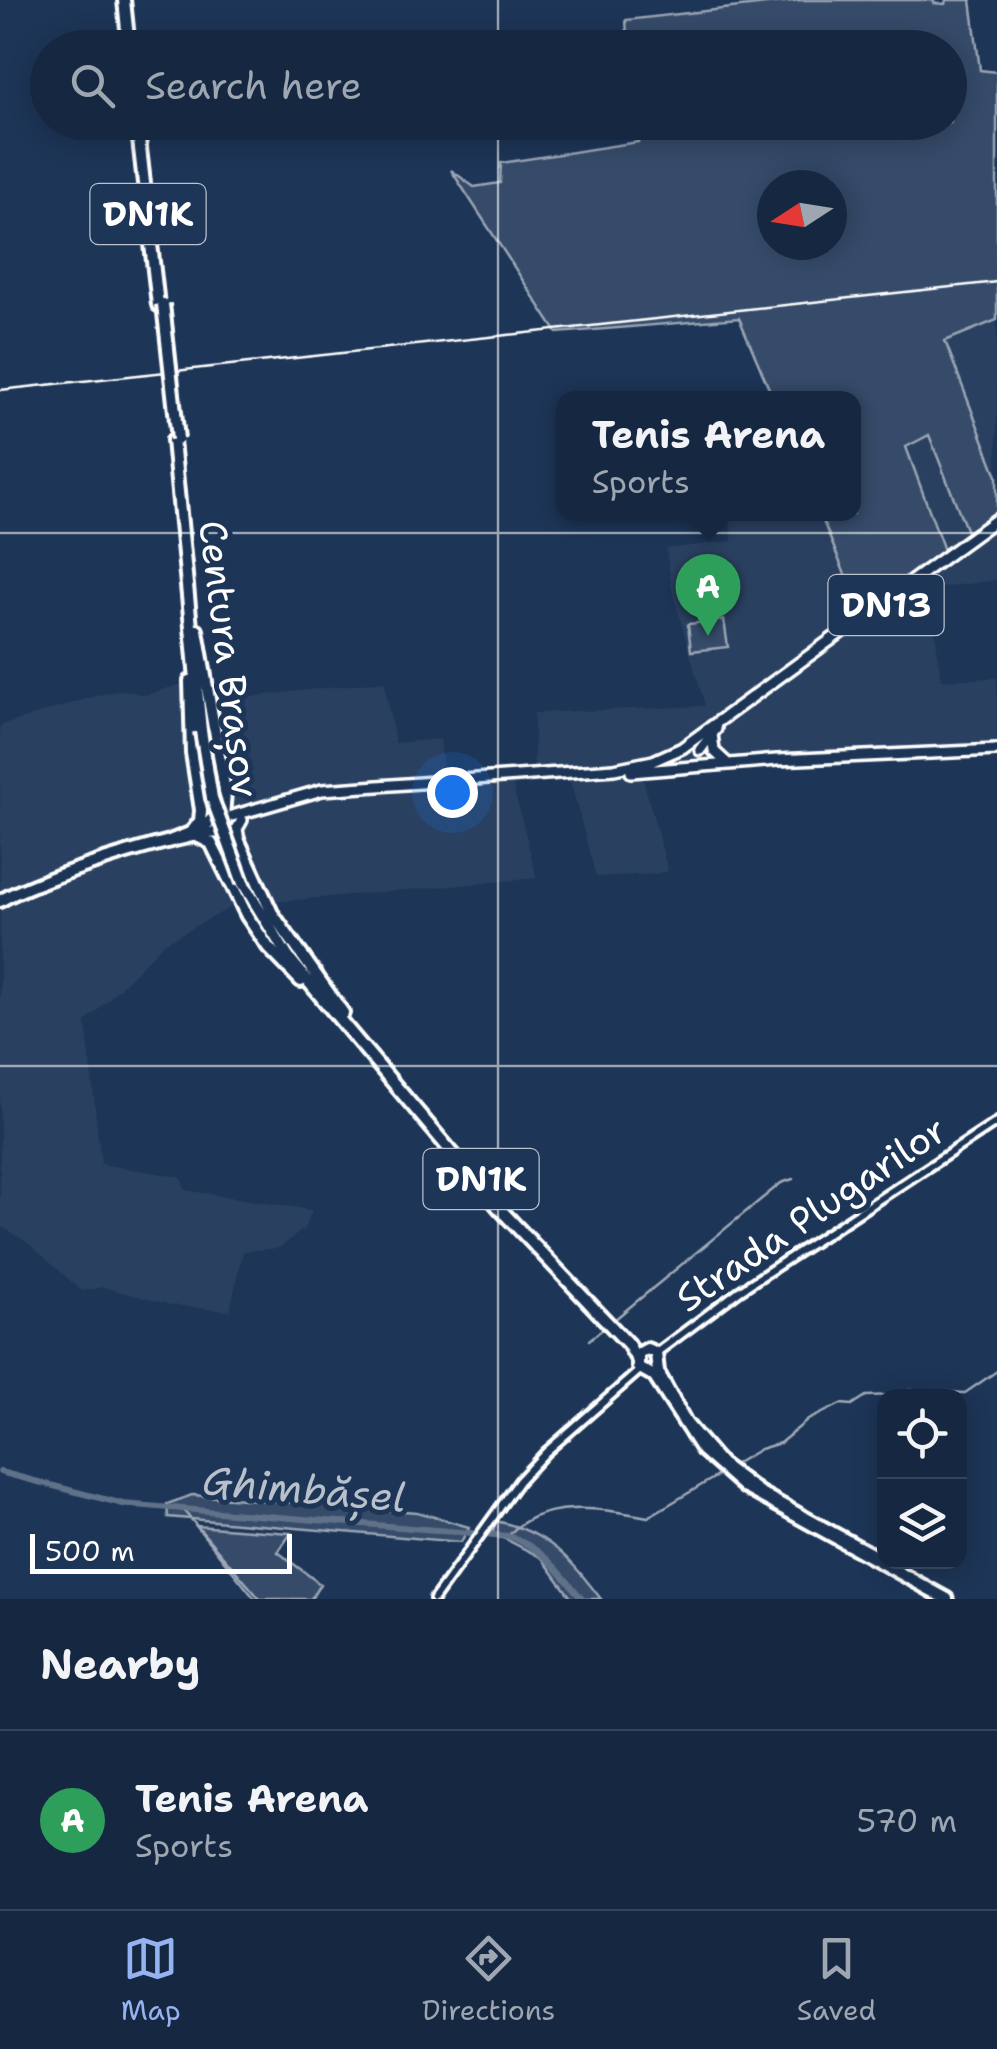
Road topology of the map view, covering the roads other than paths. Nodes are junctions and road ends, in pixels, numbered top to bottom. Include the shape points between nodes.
1 (126, 0) edge
2 (129, 30) edge
3 (141, 140) edge
4 (997, 521) edge
5 (193, 625) junction
6 (713, 728) junction
7 (683, 747) junction
8 (997, 750) edge
9 (701, 752) junction
10 (728, 764) junction
11 (692, 766) junction
12 (224, 791) junction
13 (200, 804) junction
14 (241, 817) junction
15 (219, 825) junction
16 (191, 835) junction
17 (239, 841) junction
18 (216, 851) junction
19 (0, 901) edge
20 (353, 1032) junction
21 (997, 1122) edge
22 (656, 1354) joint
23 (645, 1363) junction
24 (877, 1557) edge
25 (900, 1569) edge
26 (434, 1599) edge
27 (947, 1599) edge
28 (956, 1599) edge

1 - 2 highway
3 - 5 highway, Centura Brașov / DN1K, bridge
4 - 6 main road
5 - 12 highway
5 - 13 highway, DN1K via 190,715
5 - 20 highway, Centura Brașov / DN1K, bridge via 212,798 245,882 288,957
6 - 7 main road
6 - 9 main road
6 - 10 main road via 714,751
7 - 9 main road via 691,744
7 - 11 main road via 680,758
7 - 14 main road via 614,769 322,790
8 - 10 main road
9 - 10 main road
9 - 11 main road
10 - 11 main road
11 - 14 main road via 337,792
12 - 14 main road via 228,807
12 - 15 highway
13 - 15 highway
13 - 16 highway
14 - 15 main road
14 - 17 main road
15 - 16 highway
15 - 17 highway
15 - 18 highway
16 - 18 highway
16 - 19 highway
17 - 20 highway via 272,913
18 - 20 highway via 257,932
20 - 23 highway, Centura Brașov / DN1K
21 - 22 street, Strada Plugarilor via 732,1296
22 - 23 highway, Centura Brașov / DN1K
23 - 24 highway, Centura Brașov / DN1K via 721,1464 760,1493
23 - 26 street via 509,1492
23 - 27 highway, Centura Brașov / DN1K via 702,1450 744,1488
25 - 28 highway, Centura Brașov / DN1K

